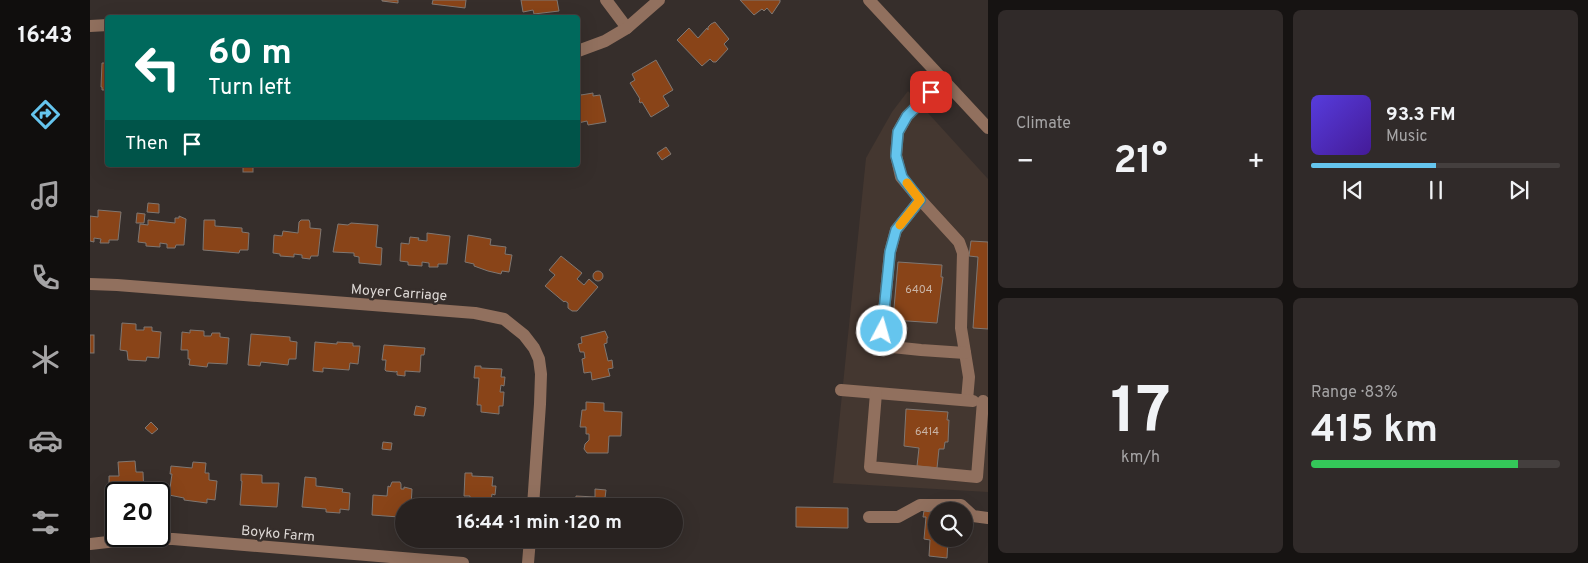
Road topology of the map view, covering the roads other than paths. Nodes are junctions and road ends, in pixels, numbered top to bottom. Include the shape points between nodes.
1 (606, 0) edge
2 (659, 0) edge
3 (869, 0) edge
4 (105, 25) edge
5 (90, 26) edge
6 (627, 28) junction
7 (580, 51) edge
8 (943, 80) junction
9 (988, 128) edge
10 (920, 200) junction
11 (90, 284) edge
12 (965, 353) junction
13 (841, 390) dead end
14 (876, 393) junction
15 (967, 400) junction
16 (986, 402) edge
17 (534, 498) edge
18 (869, 517) dead end
19 (988, 518) edge
20 (90, 544) edge
21 (529, 548) edge
22 (463, 563) edge
23 (528, 563) edge

1 - 6 street
2 - 6 street
3 - 8 street
4 - 5 street
6 - 7 street
8 - 9 street
8 - 10 street via 907,116 898,132 896,156 902,177
10 - 12 street via 958,242 963,253 960,328
10 - 12 street via 896,230 890,252 882,331 892,347
11 - 17 street, Moyer Carriage via 475,312 504,319 524,335 539,359 540,404
12 - 15 street via 969,377
13 - 14 street
14 - 15 street
14 - 16 street via 870,467 977,477
15 - 16 street
18 - 19 street via 898,517 920,505 961,505 974,516
20 - 22 street, Boyko Farm via 173,539
21 - 23 street

